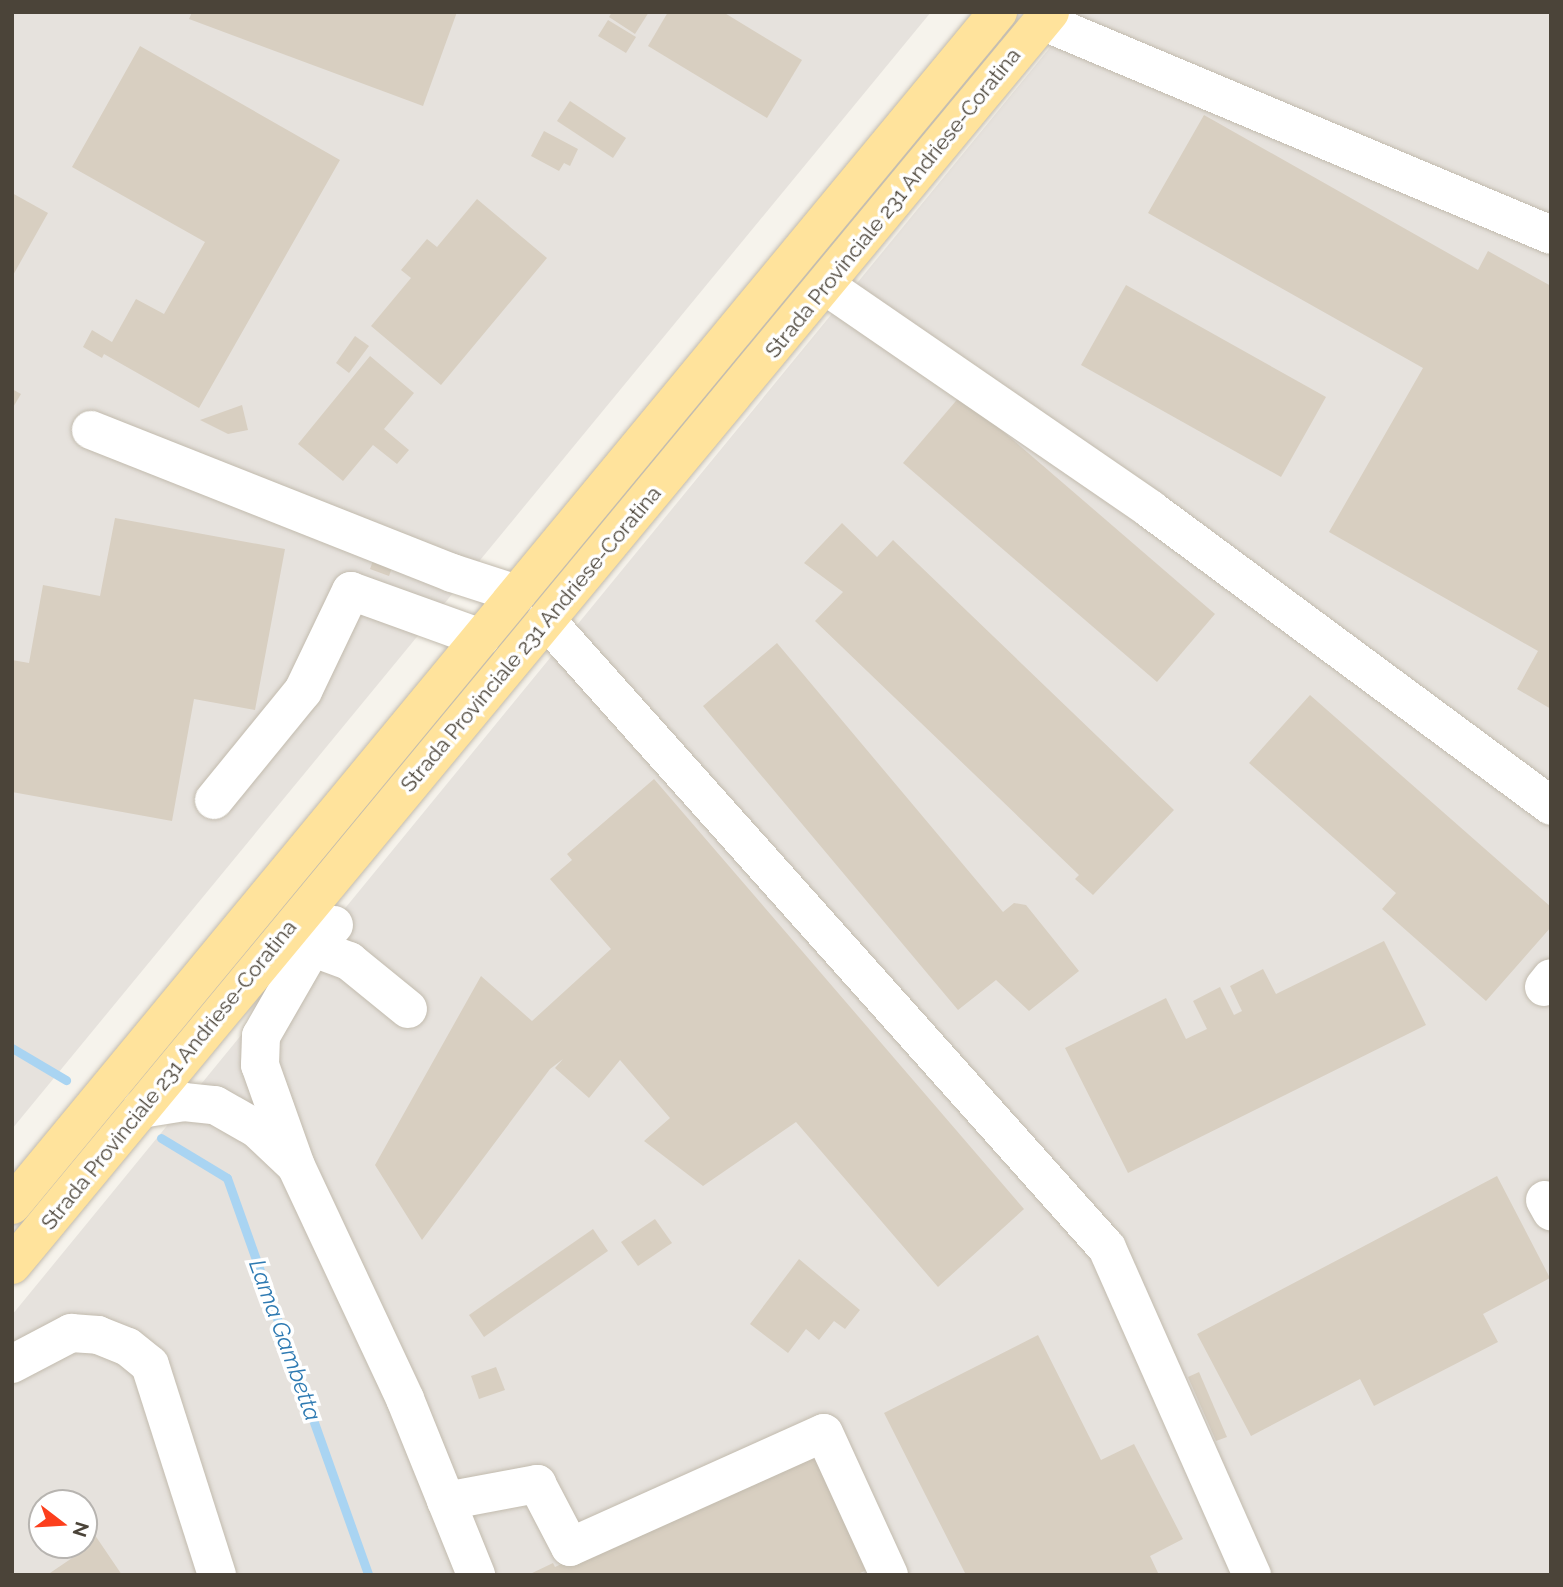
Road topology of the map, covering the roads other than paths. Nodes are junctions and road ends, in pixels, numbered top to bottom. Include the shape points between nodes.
1 (998, 12) edge
2 (1046, 17) edge
3 (1551, 235) edge
4 (826, 286) junction
5 (91, 430) dead end
6 (517, 594) junction
7 (546, 621) junction
8 (481, 638) junction
9 (214, 800) dead end
10 (1551, 806) edge
11 (310, 937) junction
12 (408, 1009) dead end
13 (141, 1109) junction
14 (296, 1166) junction
15 (12, 1205) edge
16 (12, 1265) edge
17 (12, 1364) edge
18 (446, 1501) junction
19 (217, 1575) edge
20 (476, 1575) edge
21 (889, 1575) edge
22 (1252, 1575) edge

1 - 6 main road, Strada Provinciale 231 Andriese-Coratina
2 - 3 street
2 - 4 main road, Strada Provinciale 231 Andriese-Coratina
4 - 7 main road, Strada Provinciale 231 Andriese-Coratina
4 - 10 street via 1150,509
5 - 6 street via 452,573
6 - 8 main road, Strada Provinciale 231 Andriese-Coratina
7 - 11 main road, Strada Provinciale 231 Andriese-Coratina
7 - 22 street via 1107,1248
8 - 9 street via 351,591 303,691
8 - 15 main road, Strada Provinciale 231 Andriese-Coratina
11 - 12 street via 349,961
11 - 13 main road, Strada Provinciale 231 Andriese-Coratina
11 - 14 street via 261,1036 260,1065
13 - 14 street via 184,1102 215,1105 257,1129
13 - 16 main road, Strada Provinciale 231 Andriese-Coratina
14 - 18 street via 405,1399
17 - 19 street via 71,1333 98,1335 128,1347 150,1365
18 - 20 street
18 - 21 street via 537,1484 569,1547 824,1433

